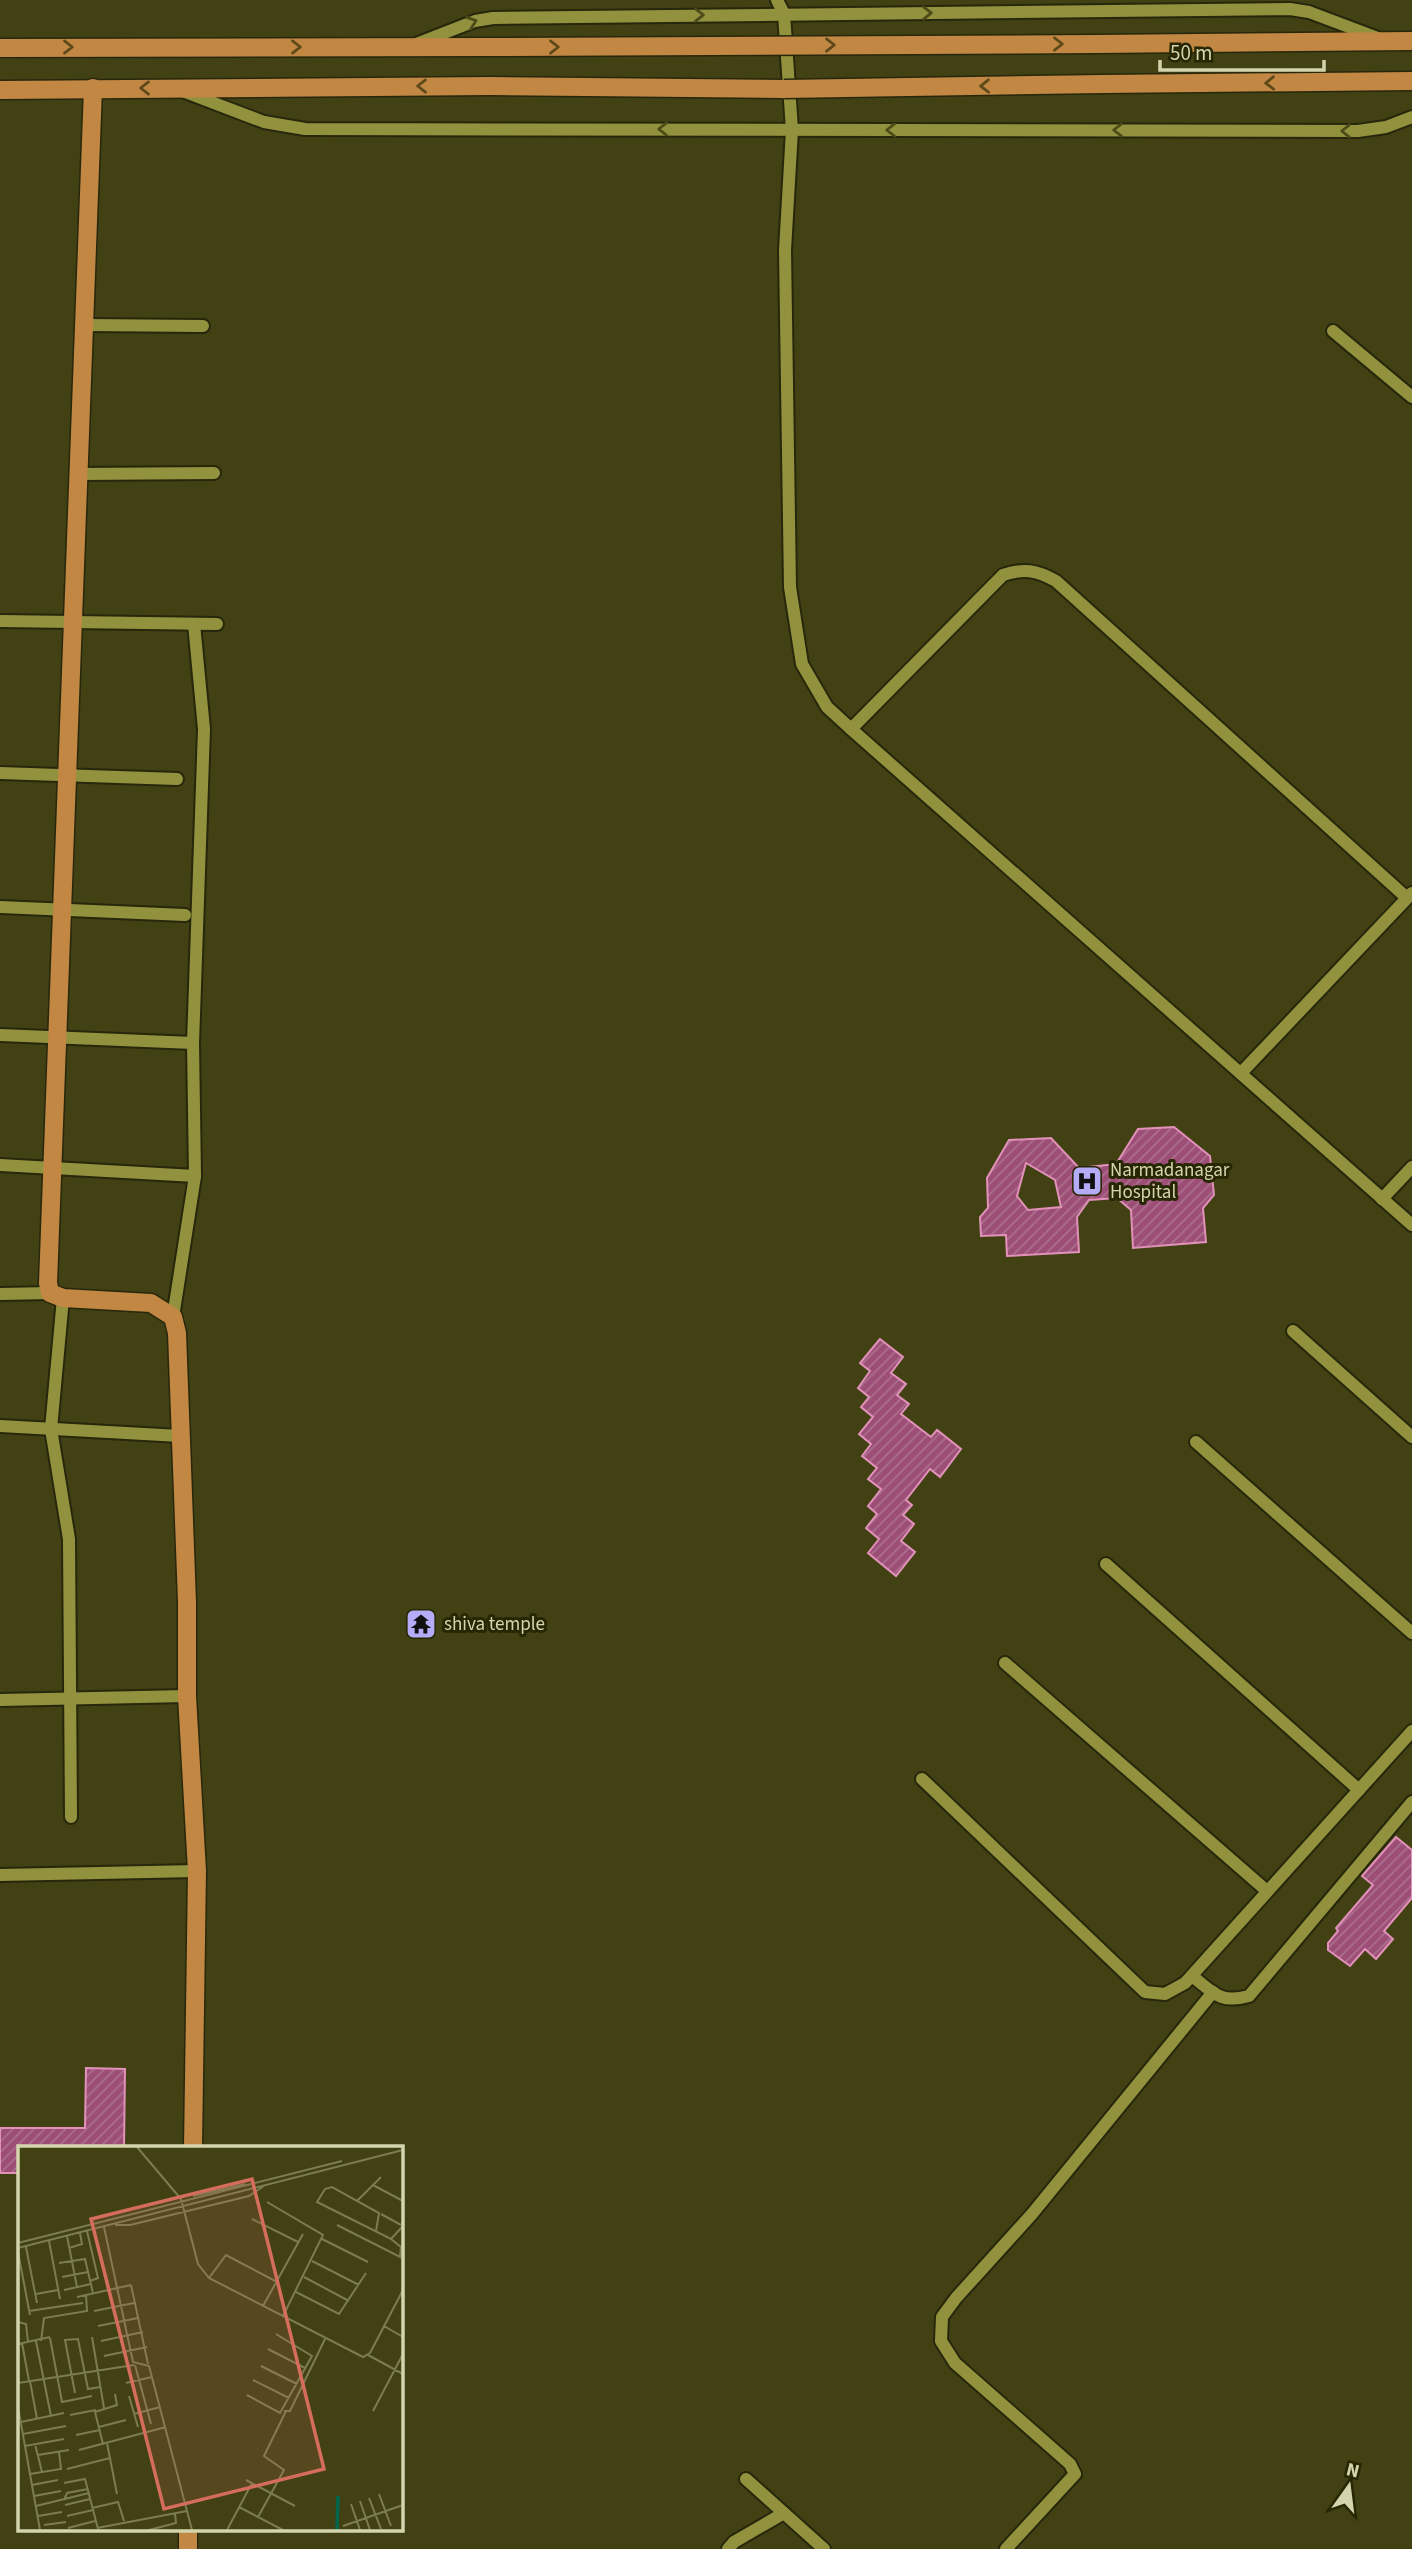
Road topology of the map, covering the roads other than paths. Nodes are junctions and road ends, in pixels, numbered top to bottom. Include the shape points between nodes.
1 (777, 0) edge
2 (785, 15) junction
3 (1412, 41) edge
4 (1389, 42) junction
5 (409, 47) junction
6 (0, 48) edge
7 (1412, 81) edge
8 (93, 88) junction
9 (172, 88) junction
10 (0, 90) edge
11 (1412, 117) edge
12 (792, 130) junction
13 (84, 325) junction
14 (202, 326) dead end
15 (1333, 331) dead end
16 (1412, 397) edge
17 (214, 473) dead end
18 (79, 474) junction
19 (0, 621) edge
20 (73, 623) junction
21 (194, 624) junction
22 (218, 624) dead end
23 (851, 729) junction
24 (0, 773) edge
25 (66, 776) junction
26 (177, 779) dead end
27 (1410, 895) edge
28 (0, 907) edge
29 (62, 910) junction
30 (185, 915) dead end
31 (0, 1035) edge
32 (57, 1037) junction
33 (193, 1043) junction
34 (1241, 1073) junction
35 (0, 1165) edge
36 (1412, 1167) edge
37 (52, 1168) junction
38 (195, 1176) junction
39 (1382, 1199) junction
40 (1412, 1225) edge
41 (0, 1294) edge
42 (57, 1295) junction
43 (173, 1317) junction
44 (1293, 1331) dead end
45 (0, 1426) edge
46 (51, 1429) junction
47 (180, 1436) junction
48 (1412, 1437) edge
49 (1196, 1442) dead end
50 (1106, 1564) dead end
51 (1412, 1633) edge
52 (1005, 1663) dead end
53 (187, 1696) junction
54 (69, 1697) junction
55 (0, 1700) edge
56 (1412, 1731) edge
57 (922, 1779) dead end
58 (1359, 1790) junction
59 (1412, 1802) edge
60 (71, 1817) dead end
61 (197, 1871) junction
62 (0, 1875) edge
63 (1267, 1891) junction
64 (1192, 1976) junction
65 (1213, 1992) junction
66 (193, 2146) edge
67 (746, 2479) dead end
68 (784, 2513) junction
69 (729, 2549) edge
70 (824, 2549) edge
71 (1006, 2549) edge

1 - 2 street
2 -> 4 street via 1290,9
5 -> 2 street via 484,18
2 - 12 street
3 - 4 main road
5 -> 4 main road, bridge
6 -> 5 main road
7 -> 9 main road, bridge via 784,89
9 -> 8 main road
8 - 10 main road
8 - 13 main road
12 -> 9 street via 293,128
11 -> 12 street via 1358,131
12 - 23 street via 785,250 790,587 802,664 827,707
13 - 14 street
13 - 18 main road
15 - 16 street
17 - 18 street
18 - 20 main road
19 - 20 street
20 - 21 street
20 - 25 main road
21 - 22 street
21 - 33 street via 204,729
23 - 27 street via 1003,575 1038,571 1056,581
23 - 34 street
24 - 25 street
25 - 26 street
25 - 29 main road
27 - 34 street
28 - 29 street
29 - 30 street
29 - 32 main road
31 - 32 street
32 - 33 street
32 - 37 main road
33 - 38 street
34 - 39 street
35 - 37 street
36 - 39 street
37 - 38 street
37 - 42 main road via 48,1268
38 - 43 street
39 - 40 street
41 - 42 street
42 - 43 main road via 151,1303
42 - 46 street
43 - 47 main road
44 - 48 street
45 - 46 street
46 - 47 street
46 - 54 street via 69,1539
47 - 53 main road
49 - 51 street
50 - 58 street
52 - 63 street
53 - 54 street
53 - 61 main road
54 - 55 street
54 - 60 street
56 - 58 street
57 - 64 street via 1145,1992 1165,1994
58 - 63 street
59 - 65 street via 1249,1996 1233,2001
61 - 62 street
61 - 66 main road
63 - 64 street
64 - 65 street
65 - 71 street via 943,2317 941,2341 955,2363 1070,2463 1075,2474
67 - 68 street
68 - 69 street
68 - 70 street

